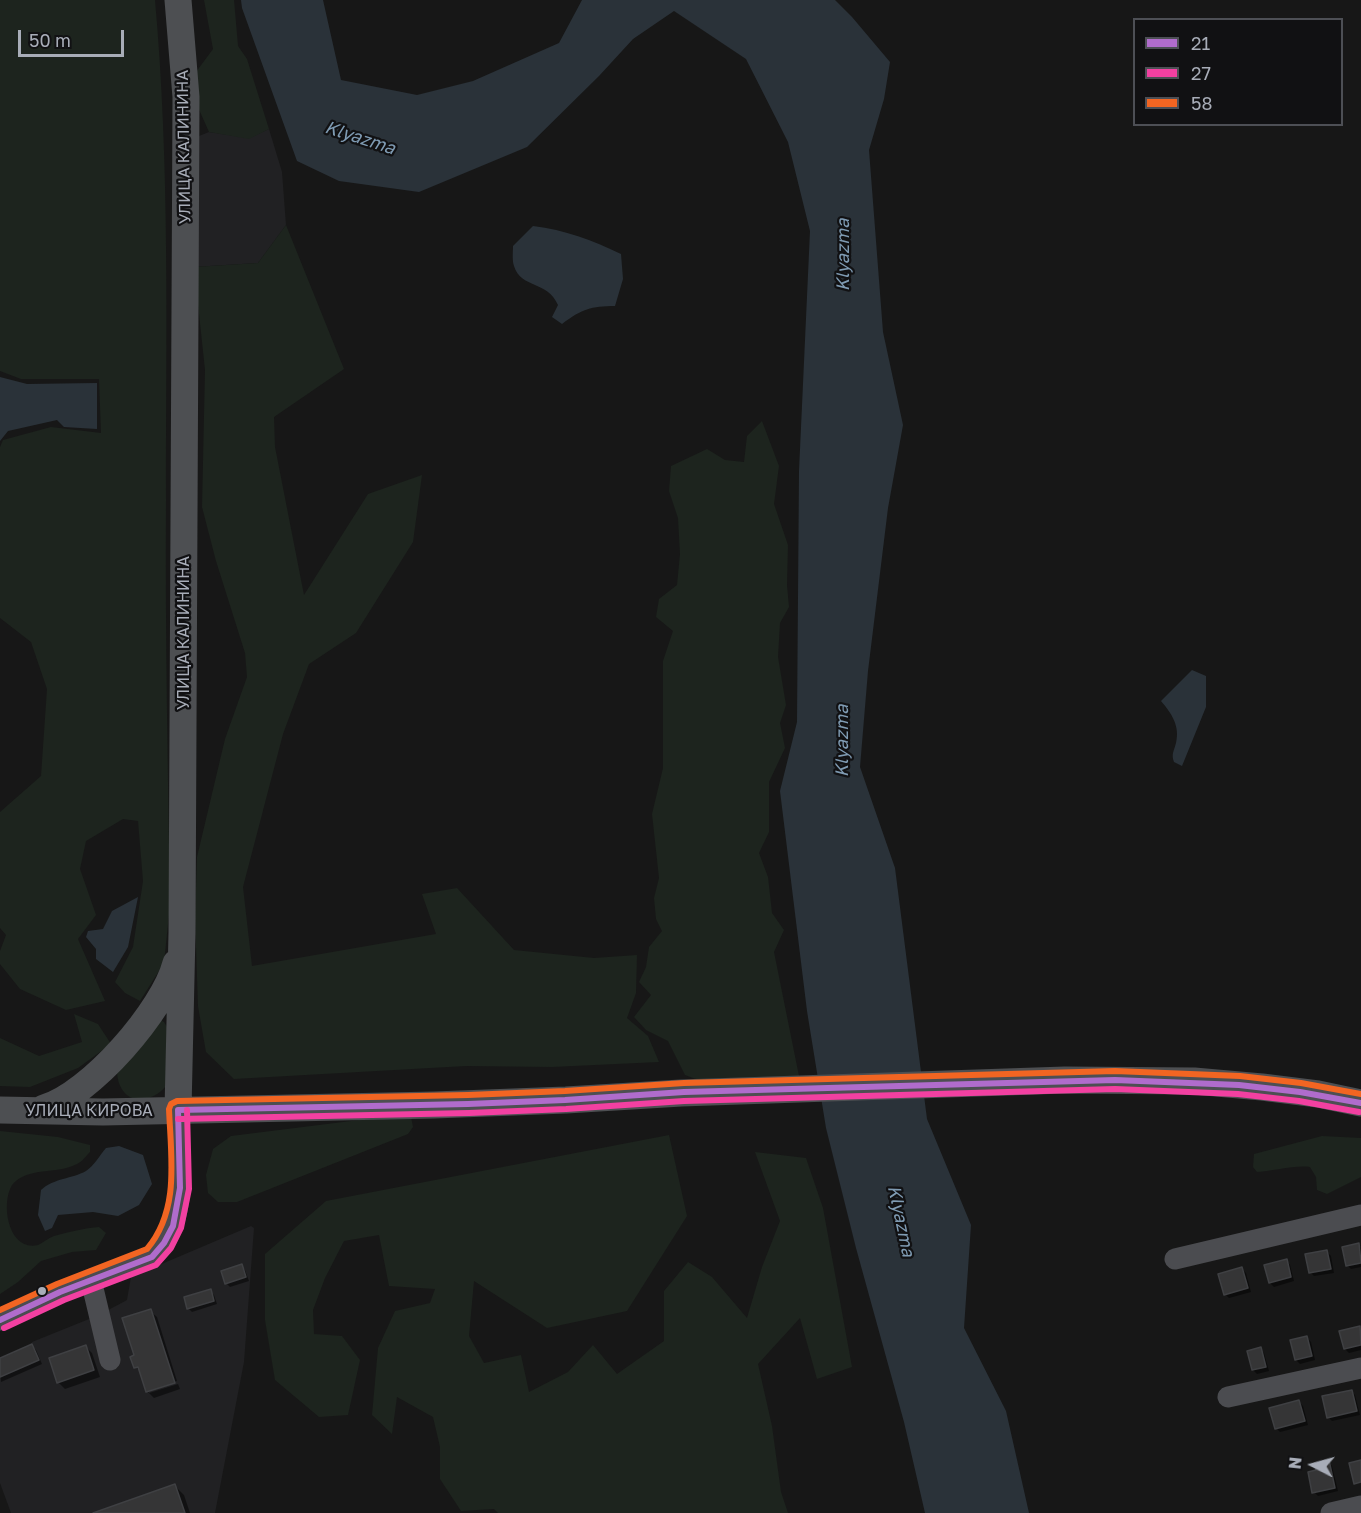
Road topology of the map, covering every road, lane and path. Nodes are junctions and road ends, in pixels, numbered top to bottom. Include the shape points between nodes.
1 (178, 0) edge
2 (182, 933) junction
3 (1361, 1103) edge
4 (178, 1110) junction
5 (11, 1111) edge
6 (1361, 1215) edge
7 (1175, 1259) dead end
8 (91, 1280) junction
9 (0, 1320) edge
10 (110, 1360) dead end
11 (1361, 1368) edge
12 (1228, 1397) dead end
13 (1361, 1506) edge
14 (1331, 1513) edge

1 - 2 main road, УЛИЦА КАЛИНИНА via 186,97
2 - 4 main road, УЛИЦА КАЛИНИНА
2 - 5 main road via 175,967 161,999 110,1060 58,1103 35,1110
3 - 4 main road, УЛИЦА КИРОВА via 1318,1094 1194,1081 1065,1080 434,1105
4 - 5 main road, УЛИЦА КИРОВА
4 - 8 street, УЛИЦА КАЛИНИНА via 180,1186 176,1214 164,1247 152,1257
6 - 7 street
8 - 9 street
8 - 10 street
11 - 12 street
13 - 14 street

